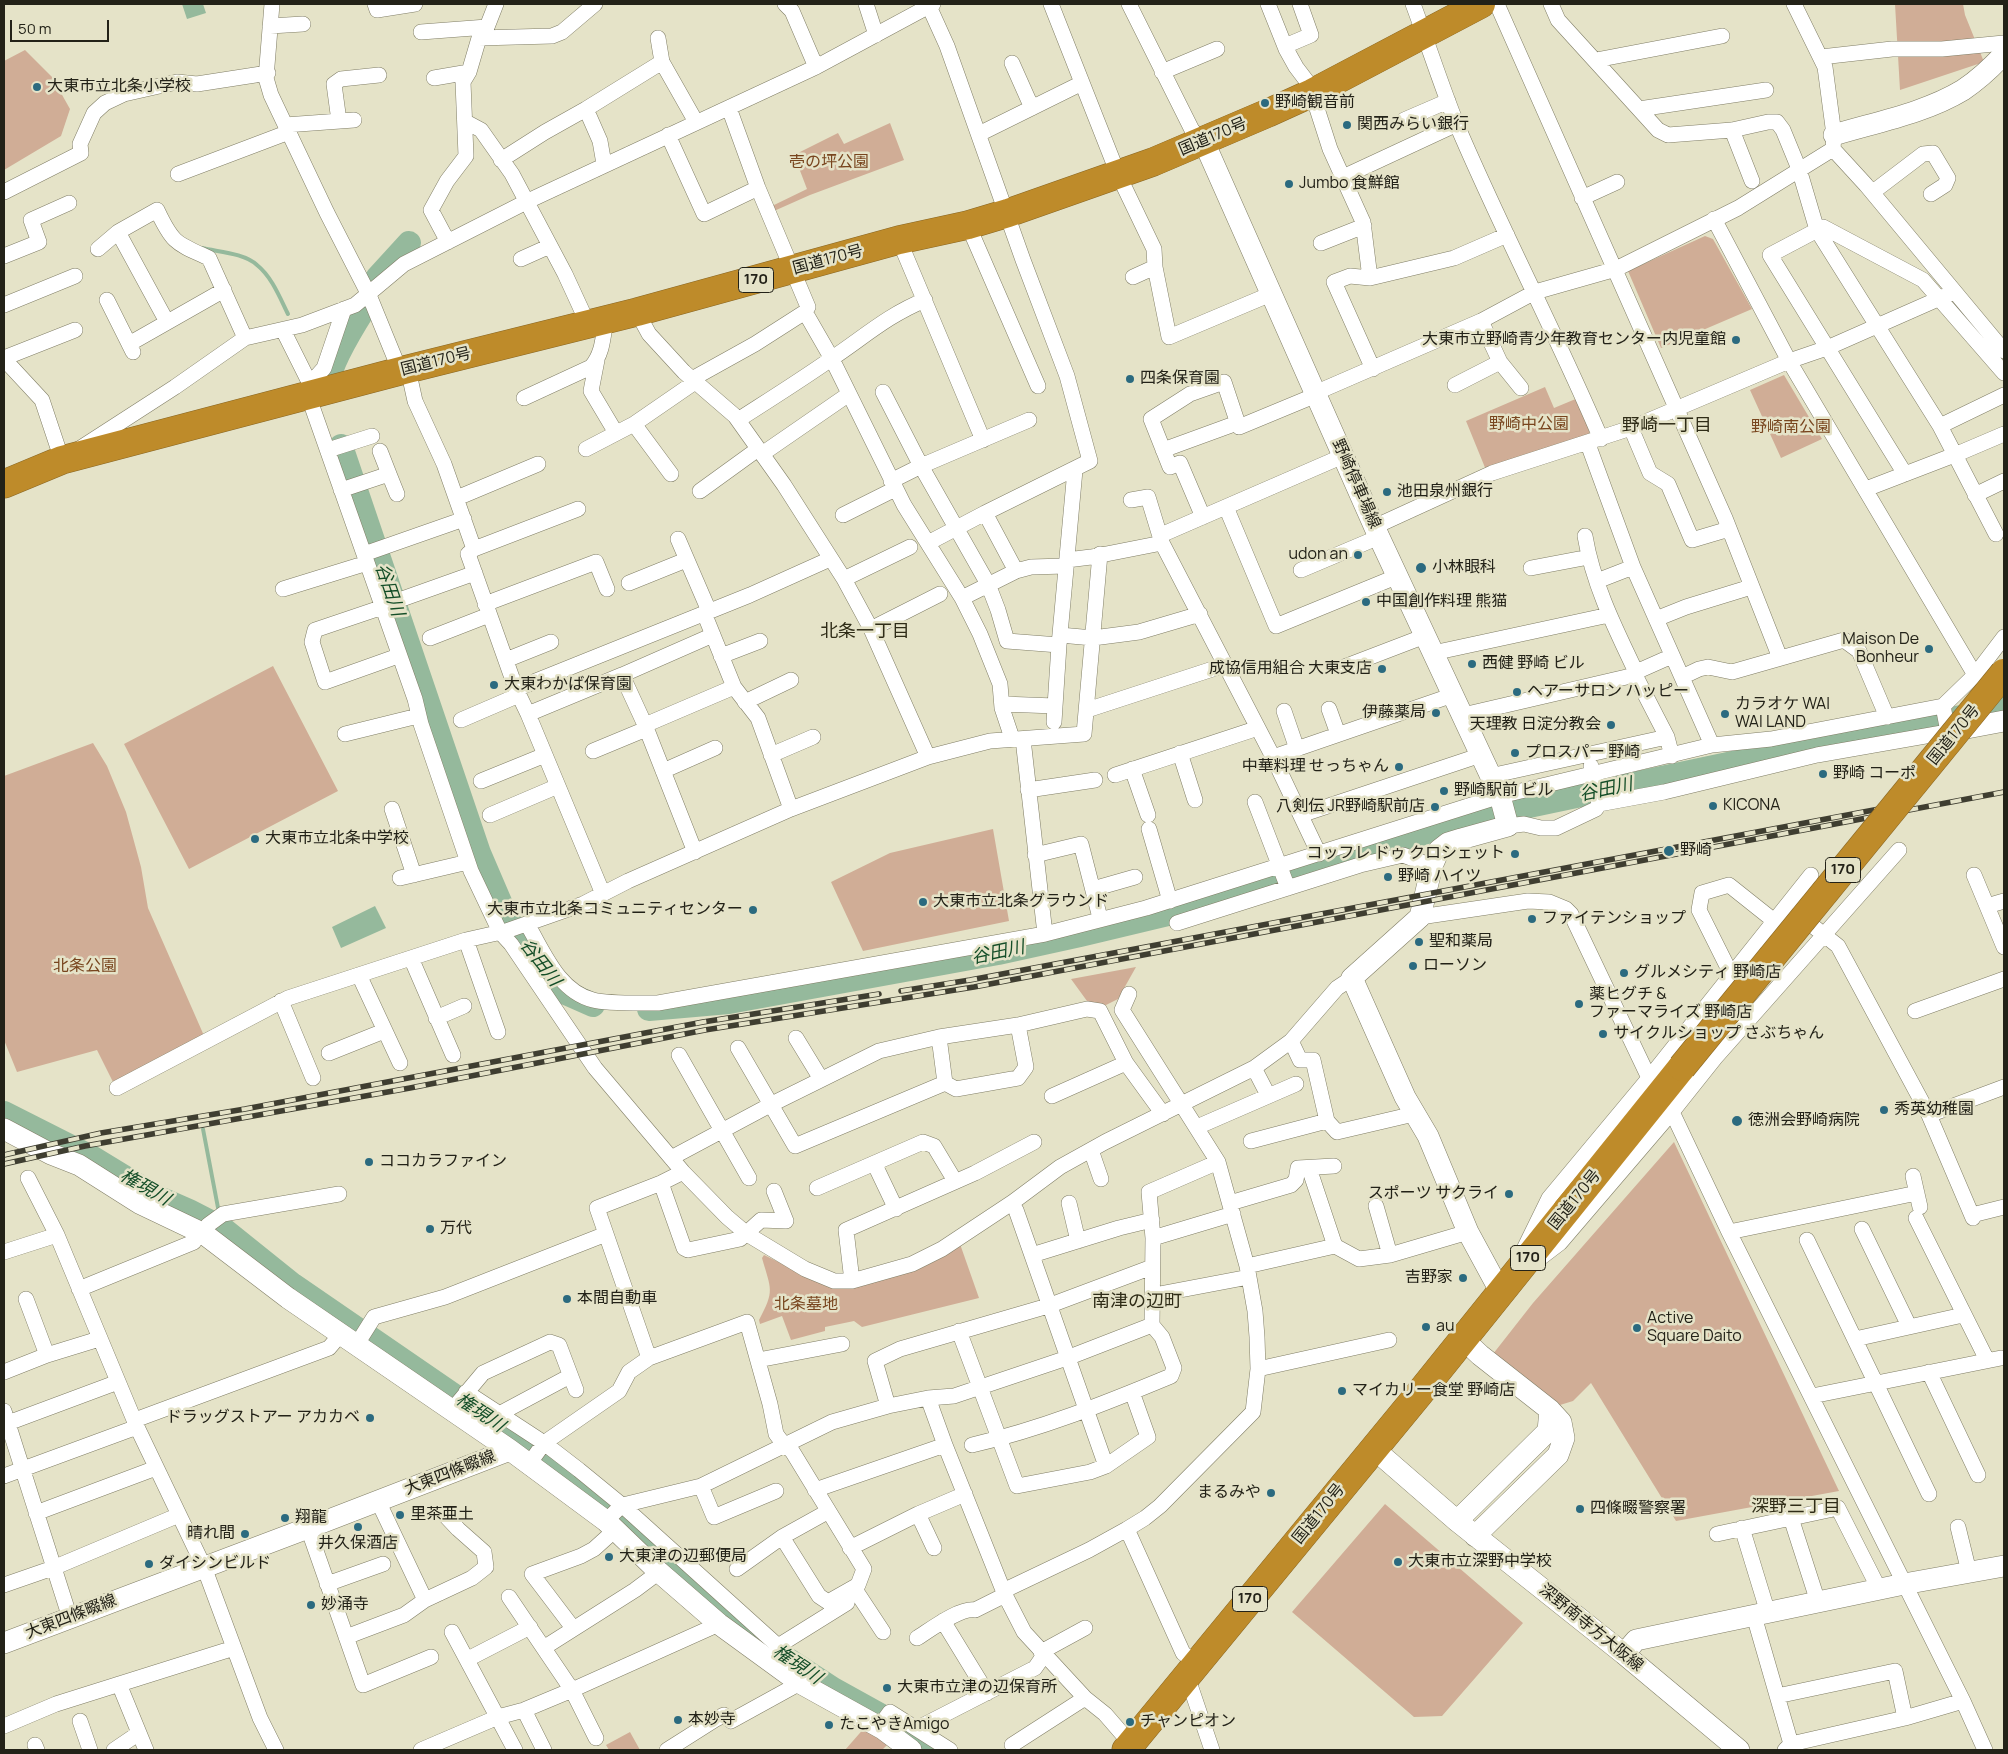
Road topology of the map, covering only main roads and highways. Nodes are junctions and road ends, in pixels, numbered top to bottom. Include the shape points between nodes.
1 (1481, 4) edge
2 (4, 484) edge
3 (2004, 673) edge
4 (1129, 1747) edge

1 - 2 highway, 国道170号 / 170 via 1313,92 1204,142 1008,214 899,240 637,312 311,391 62,460
3 - 4 highway, 国道170号 / 170, bridge

